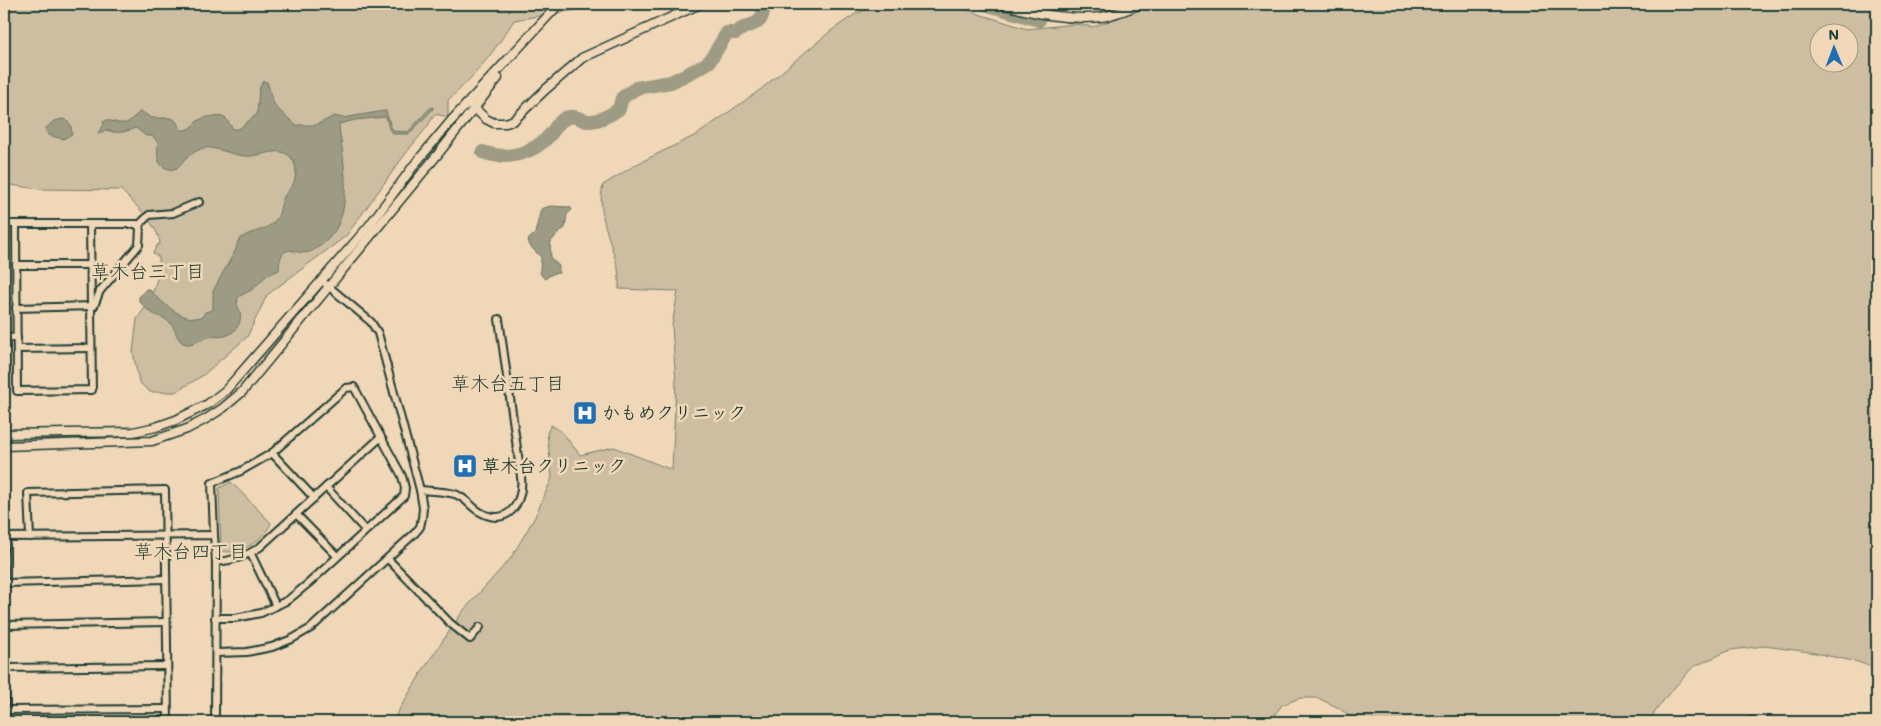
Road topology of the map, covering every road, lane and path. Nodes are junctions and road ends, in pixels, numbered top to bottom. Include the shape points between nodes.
1 (559, 4) edge
2 (700, 4) edge
3 (1002, 4) edge
4 (1141, 4) edge
5 (471, 105) junction
6 (199, 202) dead end
7 (4, 224) edge
8 (16, 224) junction
9 (90, 224) junction
10 (138, 226) junction
11 (90, 264) junction
12 (16, 265) junction
13 (321, 280) junction
14 (328, 286) junction
15 (91, 307) junction
16 (16, 308) junction
17 (499, 319) dead end
18 (4, 337) edge
19 (17, 338) junction
20 (91, 348) junction
21 (17, 349) junction
22 (4, 434) edge
23 (380, 438) junction
24 (4, 446) edge
25 (272, 453) junction
26 (326, 487) junction
27 (420, 490) junction
28 (314, 498) junction
29 (297, 515) junction
30 (365, 530) junction
31 (165, 535) junction
32 (214, 535) junction
33 (4, 537) edge
34 (30, 537) junction
35 (251, 554) junction
36 (337, 556) junction
37 (388, 559) junction
38 (216, 562) junction
39 (166, 579) junction
40 (5, 583) edge
41 (276, 606) junction
42 (215, 618) junction
43 (166, 622) junction
44 (5, 625) junction
45 (480, 627) dead end
46 (216, 653) junction
47 (166, 666) junction
48 (5, 668) junction
49 (167, 709) junction
50 (5, 710) junction
51 (6, 722) edge
52 (168, 722) edge
53 (213, 722) edge

1 - 5 street
2 - 5 street via 582,58 514,120 494,123
3 - 4 street via 1050,16 1079,18 1111,15
5 - 13 street via 415,164 369,226
5 - 14 street
6 - 10 street via 173,213 149,215
7 - 8 street
8 - 9 street
8 - 12 street
9 - 10 street
9 - 11 street
10 - 15 street via 139,245 100,291
11 - 12 street
11 - 15 street
12 - 16 street
13 - 14 street
13 - 22 street via 226,390 208,404 176,420 133,432
14 - 24 street via 242,392 187,429 146,442
14 - 27 street via 371,322 378,333
15 - 16 street
15 - 20 street
16 - 19 street
17 - 27 street via 522,486 519,501 505,515 492,517 454,494
18 - 19 street
19 - 21 street
20 - 21 street
20 - 21 street via 92,390 17,391
23 - 25 street via 354,386 346,388
23 - 26 street
23 - 30 street via 406,488 404,496
25 - 28 street
25 - 32 street via 212,483
26 - 28 street
26 - 30 street
27 - 37 street via 423,508 420,527
28 - 29 street
29 - 35 street
29 - 36 street
30 - 36 street
31 - 32 street
31 - 34 street
31 - 34 street via 165,490 155,490 28,493
31 - 39 street
32 - 38 street
33 - 34 street
33 - 40 street
35 - 38 street
35 - 41 street
36 - 41 street via 310,582
37 - 45 street via 450,623 470,639
37 - 46 street via 311,628 292,639 247,652
38 - 42 street
39 - 40 street
39 - 43 street
40 - 44 street
41 - 42 street via 235,618
42 - 46 street
43 - 44 street
43 - 47 street
44 - 48 street
46 - 53 street
47 - 48 street
47 - 49 street
48 - 50 street
49 - 50 street
49 - 52 street
50 - 51 street

